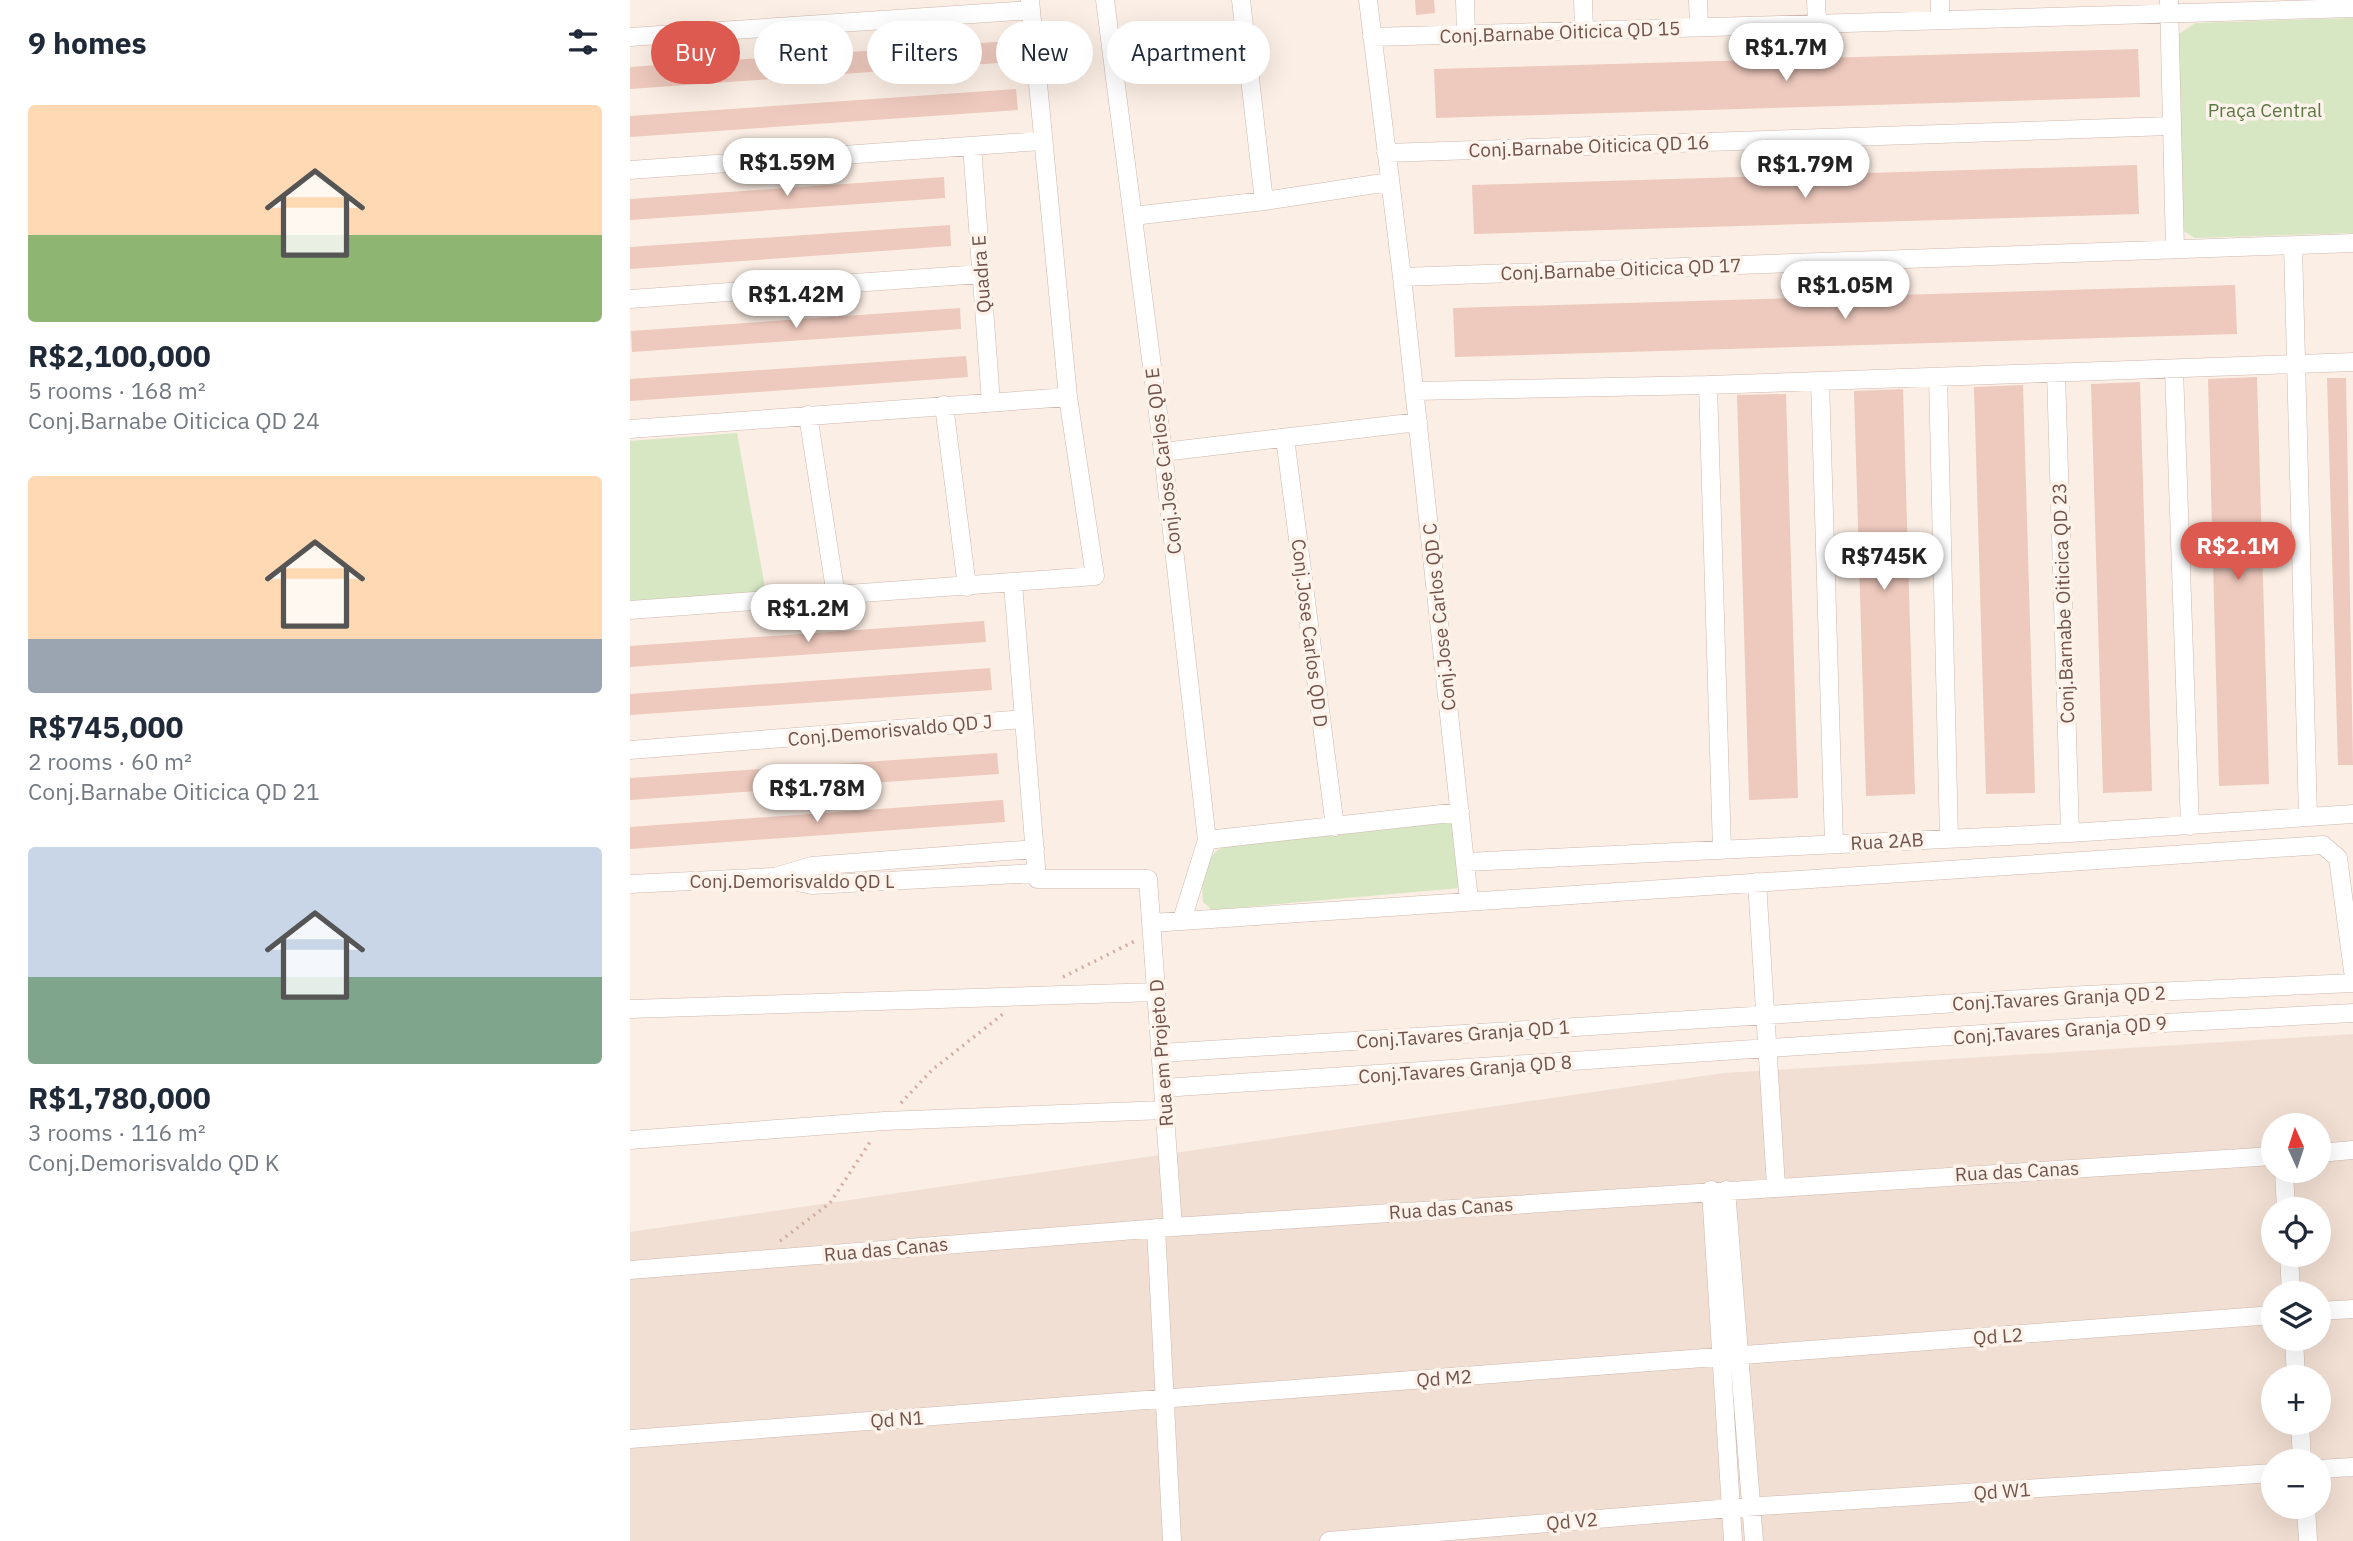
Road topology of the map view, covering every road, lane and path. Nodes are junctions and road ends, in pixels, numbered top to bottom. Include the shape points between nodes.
1 (1105, 0) edge
2 (1241, 0) edge
3 (1367, 0) edge
4 (1465, 0) edge
5 (1583, 0) edge
6 (1698, 0) edge
7 (1816, 0) edge
8 (1940, 0) edge
9 (2288, 4) edge
10 (1030, 5) edge
11 (2169, 6) edge
12 (2057, 8) edge
13 (2353, 8) edge
14 (1940, 20) junction
15 (1817, 23) junction
16 (1699, 27) junction
17 (1584, 30) junction
18 (1466, 35) junction
19 (630, 37) edge
20 (1372, 37) junction
21 (2169, 126) junction
22 (1041, 141) junction
23 (972, 146) junction
24 (1385, 153) junction
25 (630, 170) edge
26 (1389, 182) junction
27 (1264, 201) junction
28 (1133, 215) junction
29 (2353, 243) edge
30 (2293, 246) junction
31 (2175, 248) junction
32 (981, 274) junction
33 (1402, 277) junction
34 (630, 299) edge
35 (2353, 362) edge
36 (2294, 363) junction
37 (2174, 369) junction
38 (2056, 373) junction
39 (1938, 377) junction
40 (1820, 381) junction
41 (1708, 385) junction
42 (1415, 391) junction
43 (1068, 397) junction
44 (991, 402) junction
45 (944, 405) junction
46 (808, 415) junction
47 (1418, 422) junction
48 (630, 429) edge
49 (1285, 438) junction
50 (1163, 452) junction
51 (1013, 584) junction
52 (967, 587) junction
53 (836, 596) junction
54 (630, 610) edge
55 (1024, 719) junction
56 (630, 750) edge
57 (1460, 812) junction
58 (2353, 814) edge
59 (2308, 817) junction
60 (2190, 826) junction
61 (1335, 827) junction
62 (2070, 833) junction
63 (1949, 838) junction
64 (1207, 840) junction
65 (1834, 844) junction
66 (1035, 849) junction
67 (1721, 850) junction
68 (1466, 862) junction
69 (1037, 873) junction
70 (774, 877) junction
71 (1148, 879) joint
72 (1757, 882) junction
73 (630, 884) edge
74 (1469, 900) junction
75 (1182, 920) junction
76 (1151, 928) junction
77 (2352, 961) edge
78 (1060, 978) dead end
79 (2353, 983) edge
80 (1156, 992) junction
81 (1025, 995) junction
82 (2085, 995) junction
83 (630, 1009) edge
84 (2353, 1013) edge
85 (1765, 1016) junction
86 (2088, 1027) junction
87 (1767, 1050) junction
88 (1161, 1053) junction
89 (1163, 1088) junction
90 (1165, 1110) junction
91 (884, 1121) junction
92 (630, 1140) edge
93 (2353, 1150) edge
94 (2331, 1152) edge
95 (2261, 1157) edge
96 (1776, 1186) junction
97 (1718, 1190) junction
98 (1164, 1227) junction
99 (754, 1260) junction
100 (630, 1270) edge
101 (2353, 1310) edge
102 (2331, 1311) edge
103 (2261, 1315) edge
104 (1732, 1356) junction
105 (1164, 1399) junction
106 (630, 1439) edge
107 (2353, 1467) edge
108 (2331, 1468) edge
109 (2261, 1474) edge
110 (1752, 1507) junction
111 (1731, 1508) junction
112 (2307, 1519) edge
113 (1172, 1541) edge
114 (1329, 1541) edge
115 (1733, 1541) edge
116 (1754, 1541) edge
117 (2308, 1541) edge

1 - 28 street, Conj.Jose Carlos QD E
2 - 27 street
3 - 20 street, Conj.Jose Carlos QD C
4 - 18 street
5 - 17 street
6 - 16 street
7 - 15 street
8 - 14 street
9 - 11 street, Conj.Barnabe Oiticica QD 15
9 - 13 street, Conj.Barnabe Oiticica QD 15
10 - 19 street
10 - 22 street
11 - 12 street, Conj.Barnabe Oiticica QD 15
11 - 21 street
12 - 14 street, Conj.Barnabe Oiticica QD 15
14 - 15 street, Conj.Barnabe Oiticica QD 15
15 - 16 street, Conj.Barnabe Oiticica QD 15
16 - 17 street, Conj.Barnabe Oiticica QD 15
17 - 18 street, Conj.Barnabe Oiticica QD 15
18 - 20 street, Conj.Barnabe Oiticica QD 15
20 - 24 street, Conj.Jose Carlos QD C
21 - 24 street, Conj.Barnabe Oiticica QD 16
21 - 31 street
22 - 23 street
22 - 43 street
23 - 25 street
23 - 32 street, Quadra E
24 - 26 street, Conj.Jose Carlos QD C
26 - 27 street
26 - 33 street, Conj.Jose Carlos QD C
27 - 28 street
28 - 50 street, Conj.Jose Carlos QD E
29 - 30 street, Conj.Barnabe Oiticica QD 17
30 - 31 street, Conj.Barnabe Oiticica QD 17
30 - 36 street
31 - 33 street, Conj.Barnabe Oiticica QD 17
32 - 34 street
32 - 44 street, Quadra E
33 - 42 street, Conj.Jose Carlos QD C
35 - 36 street
36 - 37 street
36 - 59 street
37 - 38 street
37 - 60 street
38 - 39 street
38 - 62 street, Conj.Barnabe Oiticica QD 23
39 - 40 street
39 - 63 street
40 - 41 street
40 - 65 street
41 - 42 street
41 - 67 street
42 - 47 street, Conj.Jose Carlos QD C
43 - 44 street
43 - 51 street via 1095,576
44 - 45 street
45 - 46 street
45 - 52 street
46 - 48 street
46 - 53 street
47 - 49 street
47 - 57 street, Conj.Jose Carlos QD C
49 - 50 street
49 - 61 street, Conj.Jose Carlos QD D
50 - 64 street, Conj.Jose Carlos QD E
51 - 52 street
51 - 55 street
52 - 53 street
53 - 54 street
55 - 56 street, Conj.Demorisvaldo QD J
55 - 66 street
57 - 61 street
57 - 68 street, Conj.Jose Carlos QD C
58 - 59 street, Rua 2AB
59 - 60 street, Rua 2AB
60 - 62 street, Rua 2AB
61 - 64 street
62 - 63 street, Rua 2AB
63 - 65 street, Rua 2AB
64 - 75 street, Conj.Jose Carlos QD E
65 - 67 street, Rua 2AB
66 - 69 street
66 - 70 street via 812,866
67 - 68 street, Rua 2AB
68 - 74 street, Conj.Jose Carlos QD C
69 - 70 street, Conj.Demorisvaldo QD L via 812,885
69 - 71 street, Conj.Demorisvaldo QD L via 1038,879
70 - 73 street, Conj.Demorisvaldo QD L
71 - 76 street, Rua em Projeto D
72 - 74 street
72 - 77 street via 2317,845 2328,847 2338,858
72 - 85 street
74 - 75 street
75 - 76 street
76 - 78 path
76 - 80 street, Rua em Projeto D
79 - 82 street, Conj.Tavares Granja QD 2
80 - 81 street
80 - 88 street, Rua em Projeto D
81 - 83 street
81 - 91 path via 932,1070
82 - 85 street, Conj.Tavares Granja QD 2
82 - 86 street
84 - 86 street, Conj.Tavares Granja QD 9
85 - 87 street
85 - 88 street, Conj.Tavares Granja QD 1
86 - 87 street, Conj.Tavares Granja QD 9
87 - 89 street, Conj.Tavares Granja QD 8
87 - 96 street
88 - 89 street, Rua em Projeto D
89 - 90 street, Rua em Projeto D
90 - 91 street
90 - 98 street, Rua em Projeto D
91 - 92 street
91 - 99 path via 830,1203
93 - 94 street
95 - 96 street, Rua das Canas
96 - 97 street, Rua das Canas
97 - 98 street, Rua das Canas
97 - 104 street
98 - 99 street, Rua das Canas
98 - 105 street, Rua em Projeto D
99 - 100 street, Rua das Canas
101 - 102 street
103 - 104 street, Qd L2
104 - 105 street, Qd M2
104 - 110 street
104 - 111 street
105 - 106 street, Qd N1
105 - 113 street, Rua em Projeto D
107 - 108 street
109 - 110 street, Qd W1
110 - 111 street, Qd W1
110 - 116 street
111 - 114 street, Qd V2
111 - 115 street
112 - 117 street

